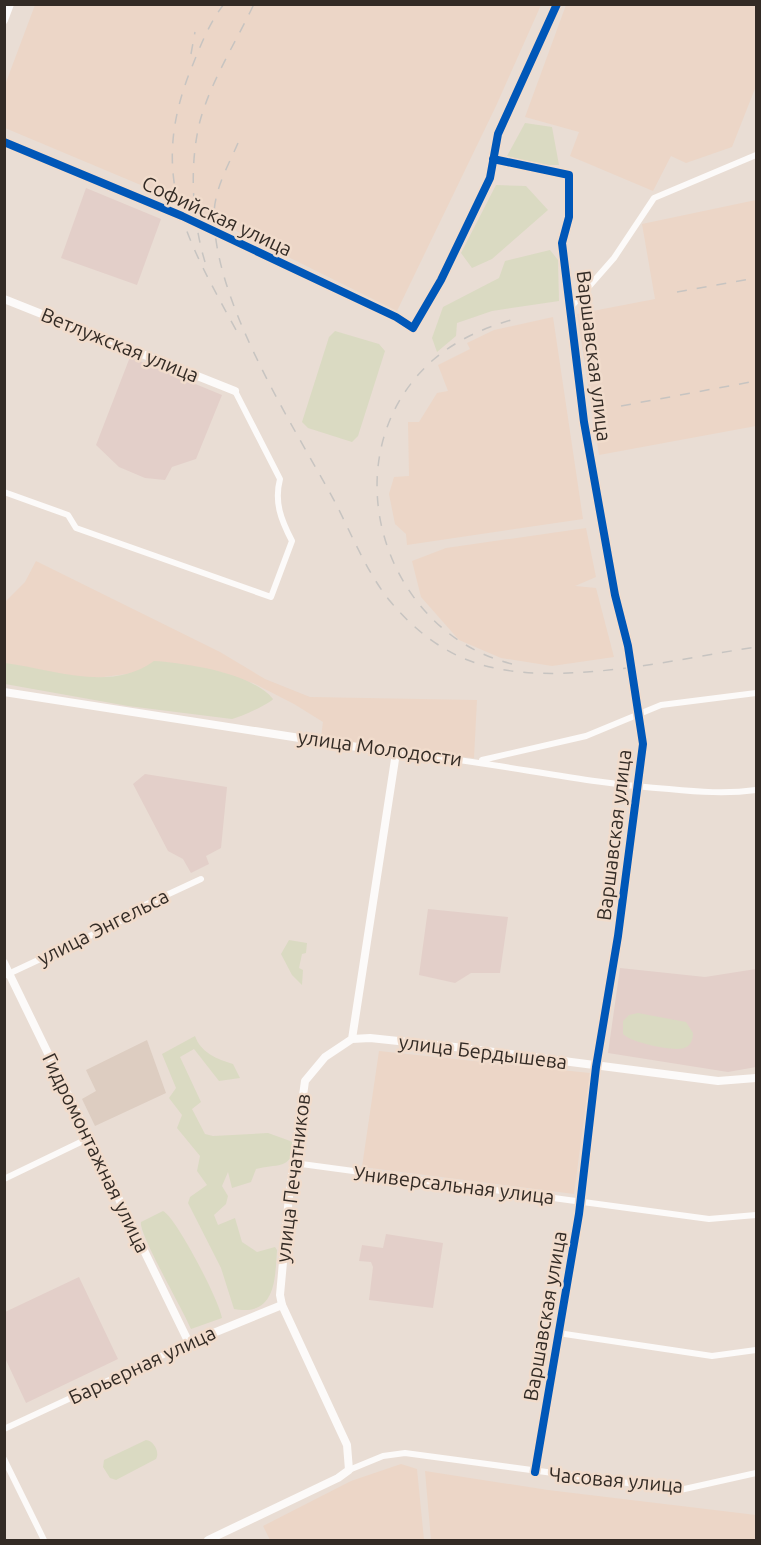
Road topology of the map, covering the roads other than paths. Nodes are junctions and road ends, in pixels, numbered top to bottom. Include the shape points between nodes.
1 (10, 4) edge
2 (557, 4) edge
3 (4, 20) edge
4 (4, 142) edge
5 (756, 155) edge
6 (493, 159) junction
7 (4, 299) edge
8 (571, 307) junction
9 (235, 391) joint
10 (4, 492) edge
11 (4, 692) edge
12 (756, 693) edge
13 (640, 712) junction
14 (396, 753) junction
15 (479, 761) junction
16 (637, 788) junction
17 (756, 790) edge
18 (201, 879) dead end
19 (4, 963) edge
20 (7, 975) edge
21 (352, 1040) junction
22 (596, 1067) junction
23 (756, 1078) edge
24 (89, 1138) junction
25 (294, 1163) junction
26 (4, 1179) edge
27 (580, 1202) junction
28 (756, 1215) edge
29 (282, 1305) junction
30 (558, 1333) junction
31 (189, 1342) junction
32 (756, 1350) edge
33 (4, 1429) edge
34 (4, 1459) edge
35 (349, 1470) junction
36 (535, 1472) junction
37 (756, 1473) edge
38 (44, 1540) edge
39 (208, 1540) edge

1 - 3 main road
2 - 6 street via 498,134
4 - 6 street, Софийская улица via 182,216 413,327 441,280 490,178
5 - 8 street via 654,198 614,258
6 - 8 street, Варшавская улица via 569,175 569,217 562,243
7 - 9 street, Ветлужская улица
8 - 13 street, Варшавская улица via 596,494
9 - 10 street via 280,479 276,495 292,541 272,597 76,528 68,515
11 - 14 street, улица Молодости
12 - 13 street via 661,705
13 - 15 street via 586,736
13 - 16 street, Варшавская улица via 643,744
14 - 15 street, улица Молодости
14 - 21 street
15 - 16 street, улица Молодости
16 - 17 street, улица Молодости via 727,794
16 - 22 street, Варшавская улица
18 - 20 street, улица Энгельса
19 - 20 main road, Гидромонтажная улица
20 - 24 main road, Гидромонтажная улица
21 - 22 street, улица Бердышева via 370,1038 455,1047
21 - 25 street, улица Печатников via 325,1057 305,1081
22 - 23 street, улица Бердышева via 718,1081
22 - 27 street, Варшавская улица
24 - 26 street
24 - 31 main road, Гидромонтажная улица
25 - 27 street, Универсальная улица
25 - 29 street, улица Печатников
27 - 28 street, Универсальная улица via 709,1219
27 - 30 street, Варшавская улица
29 - 31 main road, Барьерная улица
29 - 35 main road, улица Печатников via 347,1445
30 - 32 street via 712,1356
30 - 36 street, Варшавская улица
31 - 33 street, Барьерная улица
34 - 38 street
35 - 36 street, Часовая улица via 405,1452
35 - 39 main road, Часовая улица
36 - 37 street, Часовая улица via 680,1490

